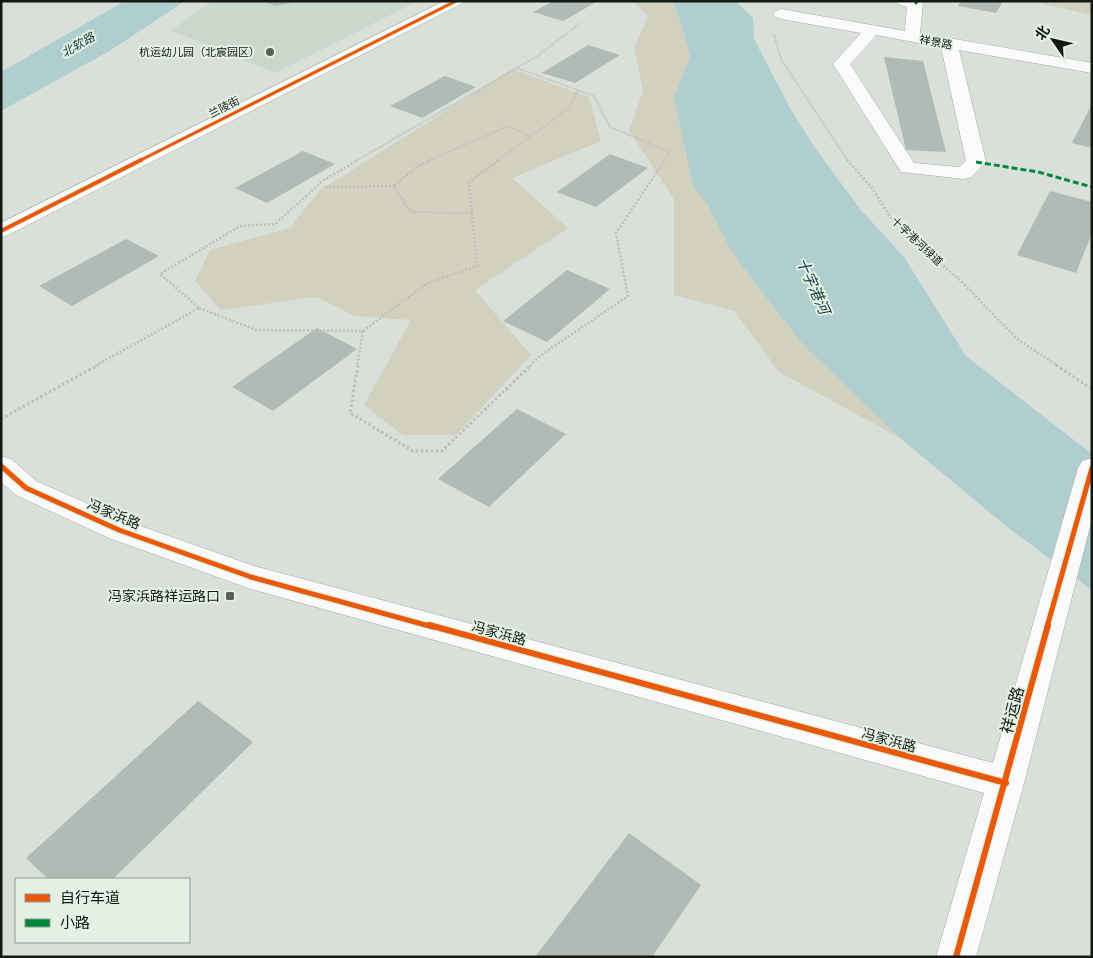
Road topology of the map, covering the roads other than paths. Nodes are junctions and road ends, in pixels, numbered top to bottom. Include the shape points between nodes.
1 (456, 1) edge
2 (902, 1) edge
3 (781, 14) dead end
4 (870, 31) junction
5 (912, 38) junction
6 (949, 44) junction
7 (1092, 68) edge
8 (1, 231) edge
9 (1, 466) edge
10 (1092, 468) edge
11 (1006, 783) junction
12 (956, 957) edge

1 - 8 street, 兰陵街
2 - 5 street via 915,4
3 - 4 street, 祥景路
4 - 5 street, 祥景路
4 - 6 street via 841,64 908,168 964,173 976,162
5 - 6 street, 祥景路
6 - 7 street, 祥景路
9 - 11 street, 冯家浜路 via 26,488 119,530 250,577
10 - 11 street, 祥运路
11 - 12 street, 祥运路

